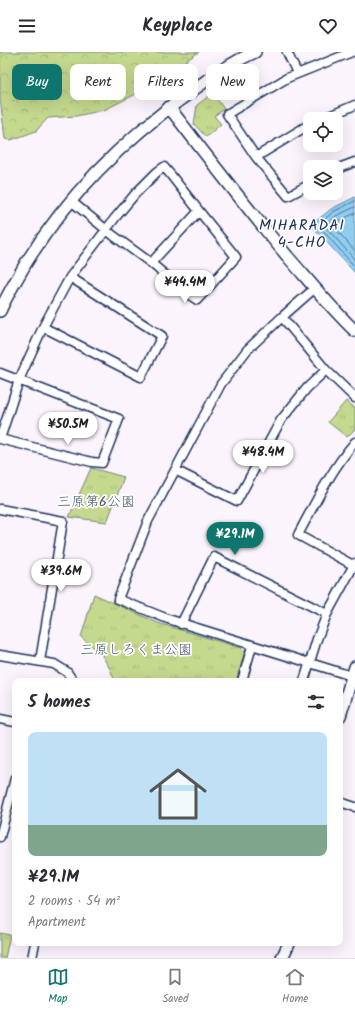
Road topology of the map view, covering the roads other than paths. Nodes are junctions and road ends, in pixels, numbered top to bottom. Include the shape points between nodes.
1 (255, 52) edge
2 (287, 52) edge
3 (352, 52) edge
4 (297, 73) junction
5 (355, 105) edge
6 (169, 107) junction
7 (338, 112) edge
8 (303, 128) edge
9 (256, 157) junction
10 (355, 162) edge
11 (343, 166) edge
12 (303, 188) edge
13 (71, 201) junction
14 (199, 211) junction
15 (106, 229) junction
16 (151, 263) junction
17 (70, 277) junction
18 (315, 288) junction
19 (0, 311) edge
20 (282, 317) junction
21 (43, 327) junction
22 (355, 331) edge
23 (326, 370) junction
24 (0, 373) edge
25 (19, 380) junction
26 (355, 398) edge
27 (355, 442) edge
28 (175, 470) junction
29 (0, 510) edge
30 (354, 564) edge
31 (327, 614) junction
32 (181, 624) junction
33 (252, 646) junction
34 (0, 655) edge
35 (40, 662) junction
36 (310, 663) junction
37 (354, 673) edge
38 (72, 678) edge
39 (243, 678) edge
40 (305, 678) edge
41 (343, 707) edge
42 (0, 719) edge
43 (12, 721) edge
44 (12, 790) edge
45 (343, 803) edge
46 (355, 807) edge
47 (0, 837) edge
48 (34, 946) edge
49 (288, 946) edge
50 (32, 958) edge
51 (282, 958) edge

1 - 6 main road via 211,77
2 - 4 street
3 - 4 street
4 - 9 street via 227,114
5 - 7 street
6 - 13 main road via 114,154
6 - 18 main road via 253,216
8 - 9 street
9 - 12 street via 288,196
10 - 11 street
13 - 15 street
13 - 19 main road via 36,247
14 - 15 street via 164,167 136,193
14 - 16 street
14 - 16 street via 236,256 197,300
15 - 16 street
15 - 17 street
17 - 21 street
17 - 21 street via 162,336 141,377
18 - 20 street
18 - 22 main road
20 - 23 street
20 - 28 street via 247,350 221,384
21 - 25 street
23 - 26 street
23 - 28 street via 307,388 281,420 237,501
24 - 25 street
25 - 25 street via 0,439 102,463 119,419
27 - 30 street via 321,492 298,535
28 - 32 street via 148,521 118,599
29 - 35 street via 63,521
30 - 31 street
31 - 32 street via 214,557
31 - 36 street
32 - 33 street
33 - 36 street
33 - 39 street
34 - 35 street
35 - 38 street via 54,664
36 - 37 street
36 - 40 street
37 - 41 main road
42 - 43 street
44 - 47 street
45 - 46 street
48 - 50 street
49 - 51 main road

